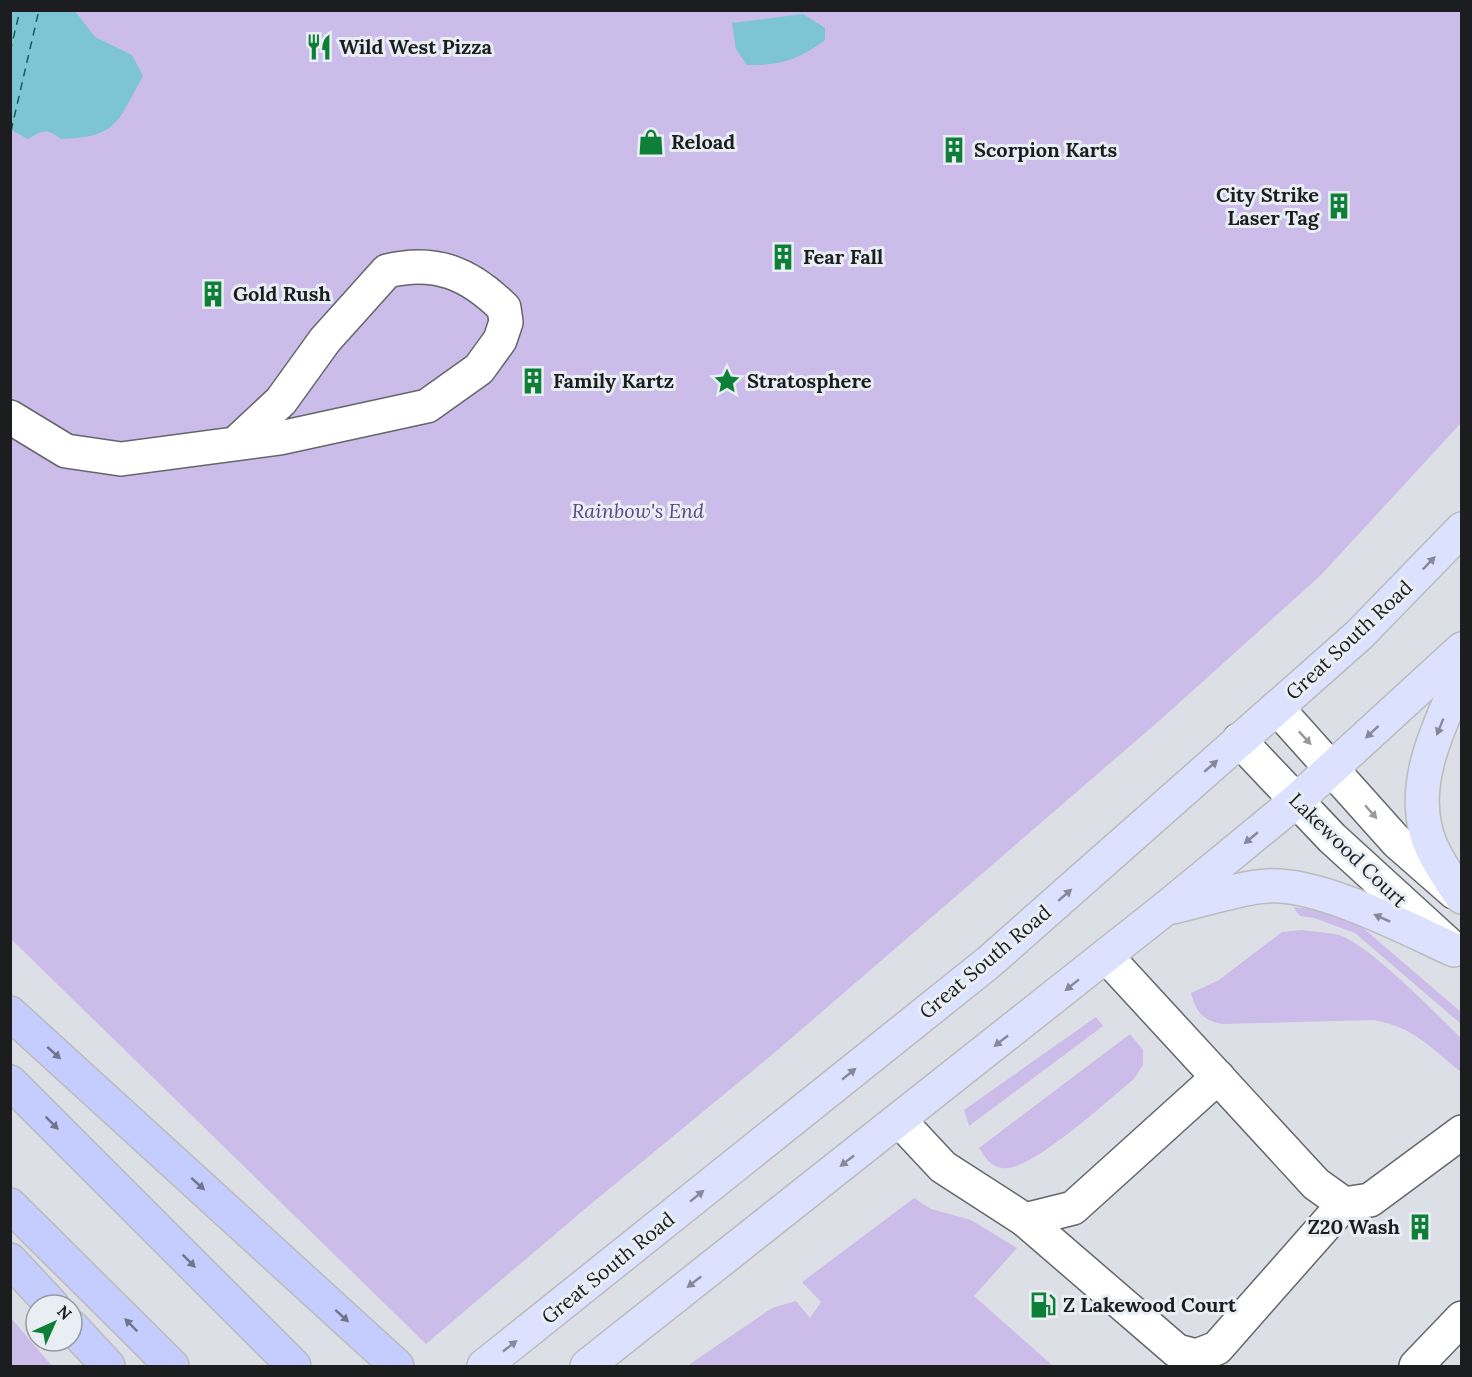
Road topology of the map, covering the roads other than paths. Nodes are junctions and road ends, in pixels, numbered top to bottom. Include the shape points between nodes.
1 (10, 417) edge
2 (235, 444) junction
3 (1461, 529) edge
4 (1461, 649) edge
5 (1461, 673) edge
6 (1277, 708) junction
7 (1239, 740) junction
8 (1332, 768) junction
9 (1296, 801) junction
10 (1461, 898) edge
11 (1166, 909) junction
12 (1458, 953) edge
13 (1107, 957) junction
14 (10, 1013) edge
15 (1218, 1077) junction
16 (10, 1082) edge
17 (899, 1120) junction
18 (1461, 1132) edge
19 (1344, 1204) junction
20 (10, 1205) edge
21 (1025, 1220) junction
22 (10, 1260) edge
23 (41, 1293) edge
24 (1461, 1318) edge
25 (84, 1340) edge
26 (108, 1366) edge
27 (172, 1366) edge
28 (294, 1366) edge
29 (397, 1366) edge
30 (484, 1366) edge
31 (587, 1366) edge
32 (1416, 1366) edge

1 - 2 street via 66,451 121,459
2 - 2 street via 427,406 478,369 500,340 506,322 504,308 471,279 444,268 402,267 387,271 325,340 281,401
6 -> 3 main road, Great South Road via 1359,635
4 -> 8 main road
5 -> 10 main road via 1429,754 1422,796 1425,829
6 - 7 main road, Great South Road
6 -> 8 street, Lakewood Court
7 - 9 street, Lakewood Court
30 -> 7 main road, Great South Road via 989,962
8 - 9 main road
8 -> 10 street, Lakewood Court via 1397,842
9 -> 11 main road
9 - 12 street, Lakewood Court
12 -> 11 main road via 1364,909 1314,893 1268,886
11 - 13 main road
13 - 15 street
13 -> 17 main road
14 -> 29 highway
15 - 19 street via 1316,1184
15 - 21 street via 1073,1208
16 -> 28 highway
17 - 21 street via 943,1167
17 -> 31 main road
18 - 19 street via 1370,1200
19 - 21 street via 1217,1348 1196,1356 1177,1351
27 -> 20 highway
22 - 23 highway
24 - 32 street
25 - 26 highway

